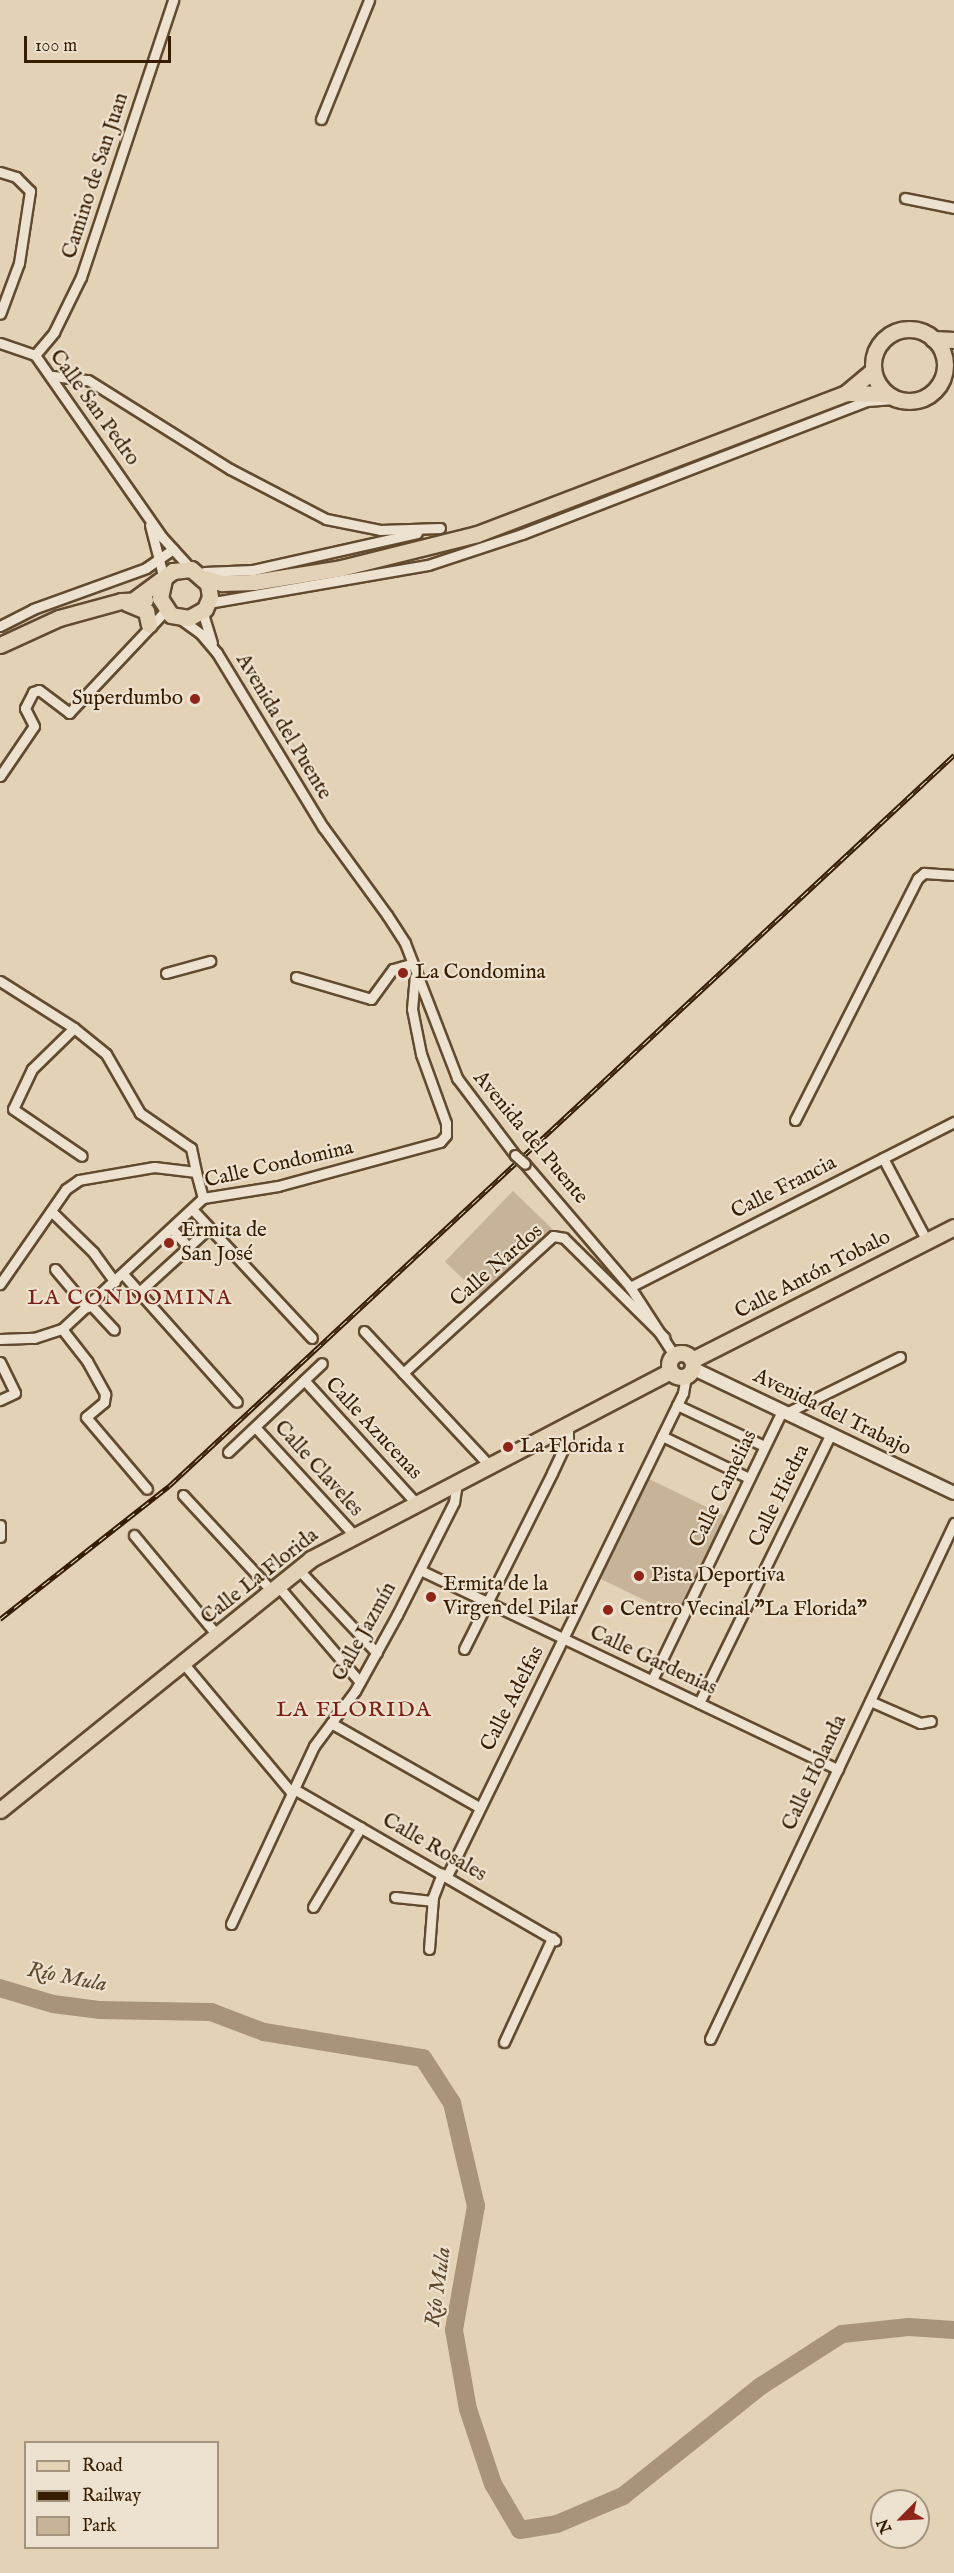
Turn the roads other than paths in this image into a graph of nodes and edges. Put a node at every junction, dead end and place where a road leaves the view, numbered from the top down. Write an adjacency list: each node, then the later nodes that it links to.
1 (173, 0): 12 (street, Camino de San Juan)
2 (369, 0): 3 (street)
3 (321, 118)
4 (0, 172): 7 (street)
5 (905, 198): 6 (street)
6 (954, 208)
7 (0, 314)
8 (933, 339): 9 (main road); 13 (main road); 14 (main road)
9 (954, 340)
10 (0, 343): 12 (street, Calle San Pedro)
11 (954, 349): 13 (main road)
12 (35, 355): 15 (street, Calle San Pedro)
13 (945, 362): 17 (main road)
14 (873, 370): 16 (main road); 17 (main road)
15 (53, 376): 18 (street, Calle San Pedro); 21 (street)
16 (846, 393): 17 (main road); 23 (main road)
17 (890, 396): 25 (street)
18 (146, 511): 19 (street, Calle San Pedro); 20 (street, Calle San Pedro)
19 (173, 549): 20 (street); 21 (street, Calle San Pedro)
20 (158, 558): 22 (street, Calle San Pedro); 28 (street)
21 (197, 572): 22 (main road); 23 (main road); 25 (main road)
22 (164, 579): 24 (main road); 26 (main road)
23 (254, 582): 25 (main road)
24 (128, 600): 26 (main road); 27 (main road); 29 (main road)
25 (207, 604): 26 (main road); 30 (street, Avenida del Puente)
26 (171, 614): 27 (street); 30 (street, Avenida del Puente)
27 (148, 625): 31 (street)
28 (0, 626)
29 (0, 645)
30 (217, 653): 34 (street, Avenida del Puente)
31 (0, 776)
32 (954, 875): 40 (street)
33 (210, 961): 35 (street)
34 (411, 964): 36 (street); 37 (street, Avenida del Puente)
35 (166, 973)
36 (296, 977)
37 (415, 977): 45 (street, Calle Condomina); 57 (street, Avenida del Puente, bridge)
38 (0, 981): 39 (street)
39 (74, 1028): 42 (street); 44 (street)
40 (795, 1120)
41 (954, 1122): 43 (street, Calle Francia)
42 (82, 1155)
43 (883, 1158): 51 (street); 57 (street, Calle Francia)
44 (196, 1172): 45 (street); 47 (street)
45 (203, 1198): 46 (street, Calle Condomina)
46 (192, 1209): 49 (street, Calle Condomina); 50 (street)
47 (51, 1211): 55 (street); 56 (street)
48 (954, 1227): 51 (main road, Calle Antón Tobalo)
49 (172, 1229): 52 (street); 54 (street, Calle Condomina)
50 (208, 1229): 52 (street); 64 (street)
51 (927, 1241): 70 (main road, Calle Antón Tobalo)
52 (188, 1247): 58 (street)
53 (56, 1269): 59 (street)
54 (123, 1274): 55 (street, Calle Condomina); 58 (street)
55 (115, 1282): 59 (street, Calle Condomina)
56 (0, 1284)
57 (630, 1287): 63 (street, Avenida del Puente)
58 (139, 1292): 75 (street)
59 (88, 1306): 60 (street, Calle Condomina); 61 (street)
60 (62, 1329): 65 (street, Calle Condomina); 87 (street)
61 (114, 1329)
62 (364, 1331): 72 (street)
63 (664, 1337): 66 (street, Avenida del Puente); 72 (street, Calle Nardos)
64 (312, 1338)
65 (0, 1339)
66 (674, 1355): 70 (main road); 71 (main road)
67 (900, 1357): 77 (street)
68 (0, 1362): 74 (street)
69 (322, 1363): 73 (street)
70 (690, 1368): 71 (main road); 76 (street, Calle Adelfas); 77 (street, Avenida del Trabajo)
71 (670, 1371): 78 (main road, Calle La Florida)
72 (403, 1373): 84 (street)
73 (304, 1380): 79 (street); 90 (street, Calle Azucenas)
74 (0, 1400)
75 (237, 1402)
76 (677, 1405): 81 (street, Calle Adelfas); 82 (street)
77 (784, 1412): 80 (street, Avenida del Trabajo); 82 (street, Calle Camelias)
78 (568, 1424): 84 (main road, Calle La Florida); 99 (street)
79 (255, 1426): 83 (street); 94 (street, Calle Claveles)
80 (831, 1434): 88 (street, Avenida del Trabajo); 108 (street, Calle Hiedra)
81 (662, 1436): 85 (street); 101 (street, Calle Adelfas)
82 (764, 1446): 85 (street, Calle Camelias)
83 (228, 1452)
84 (489, 1465): 86 (main road, Calle La Florida)
85 (749, 1478): 105 (street, Calle Camelias)
86 (457, 1482): 90 (main road, Calle La Florida); 97 (street, Calle Jazmín)
87 (147, 1489)
88 (954, 1493)
89 (183, 1495): 98 (street)
90 (417, 1503): 94 (main road, Calle La Florida)
91 (954, 1523): 107 (street, Calle Holanda)
92 (0, 1525): 95 (street)
93 (134, 1535): 100 (street)
94 (354, 1535): 96 (main road, Calle La Florida)
95 (0, 1538)
96 (298, 1569): 98 (main road, Calle La Florida); 103 (street)
97 (420, 1570): 99 (street, Calle Gardenias); 103 (street, Calle Jazmín)
98 (275, 1589): 100 (main road, Calle La Florida); 106 (street)
99 (489, 1602): 101 (street, Calle Gardenias); 102 (street)
100 (218, 1636): 104 (main road, Calle La Florida)
101 (565, 1639): 105 (street, Calle Gardenias); 113 (street, Calle Adelfas)
102 (464, 1649)
103 (377, 1653): 106 (street, Calle Jazmín)
104 (184, 1664): 112 (street, Calle Rosales); 114 (main road, Calle La Florida)
105 (652, 1680): 108 (street, Calle Gardenias)
106 (360, 1682): 110 (street, Calle Jazmín)
107 (870, 1701): 109 (street); 111 (street, Calle Holanda)
108 (699, 1703): 111 (street, Calle Gardenias)
109 (931, 1721)
110 (331, 1723): 112 (street, Calle Jazmín); 113 (street)
111 (838, 1769): 122 (street, Calle Holanda)
112 (293, 1791): 115 (street, Calle Rosales); 120 (street, Calle Jazmín)
113 (479, 1808): 116 (street, Calle Adelfas)
114 (0, 1810)
115 (361, 1827): 116 (street, Calle Rosales); 119 (street)
116 (445, 1875): 118 (street, Calle Adelfas); 123 (street, Calle Rosales)
117 (394, 1897): 118 (street)
118 (432, 1901): 121 (street, Calle Adelfas)
119 (313, 1907)
120 (231, 1924)
121 (429, 1949)
122 (710, 2039)
123 (504, 2042)

